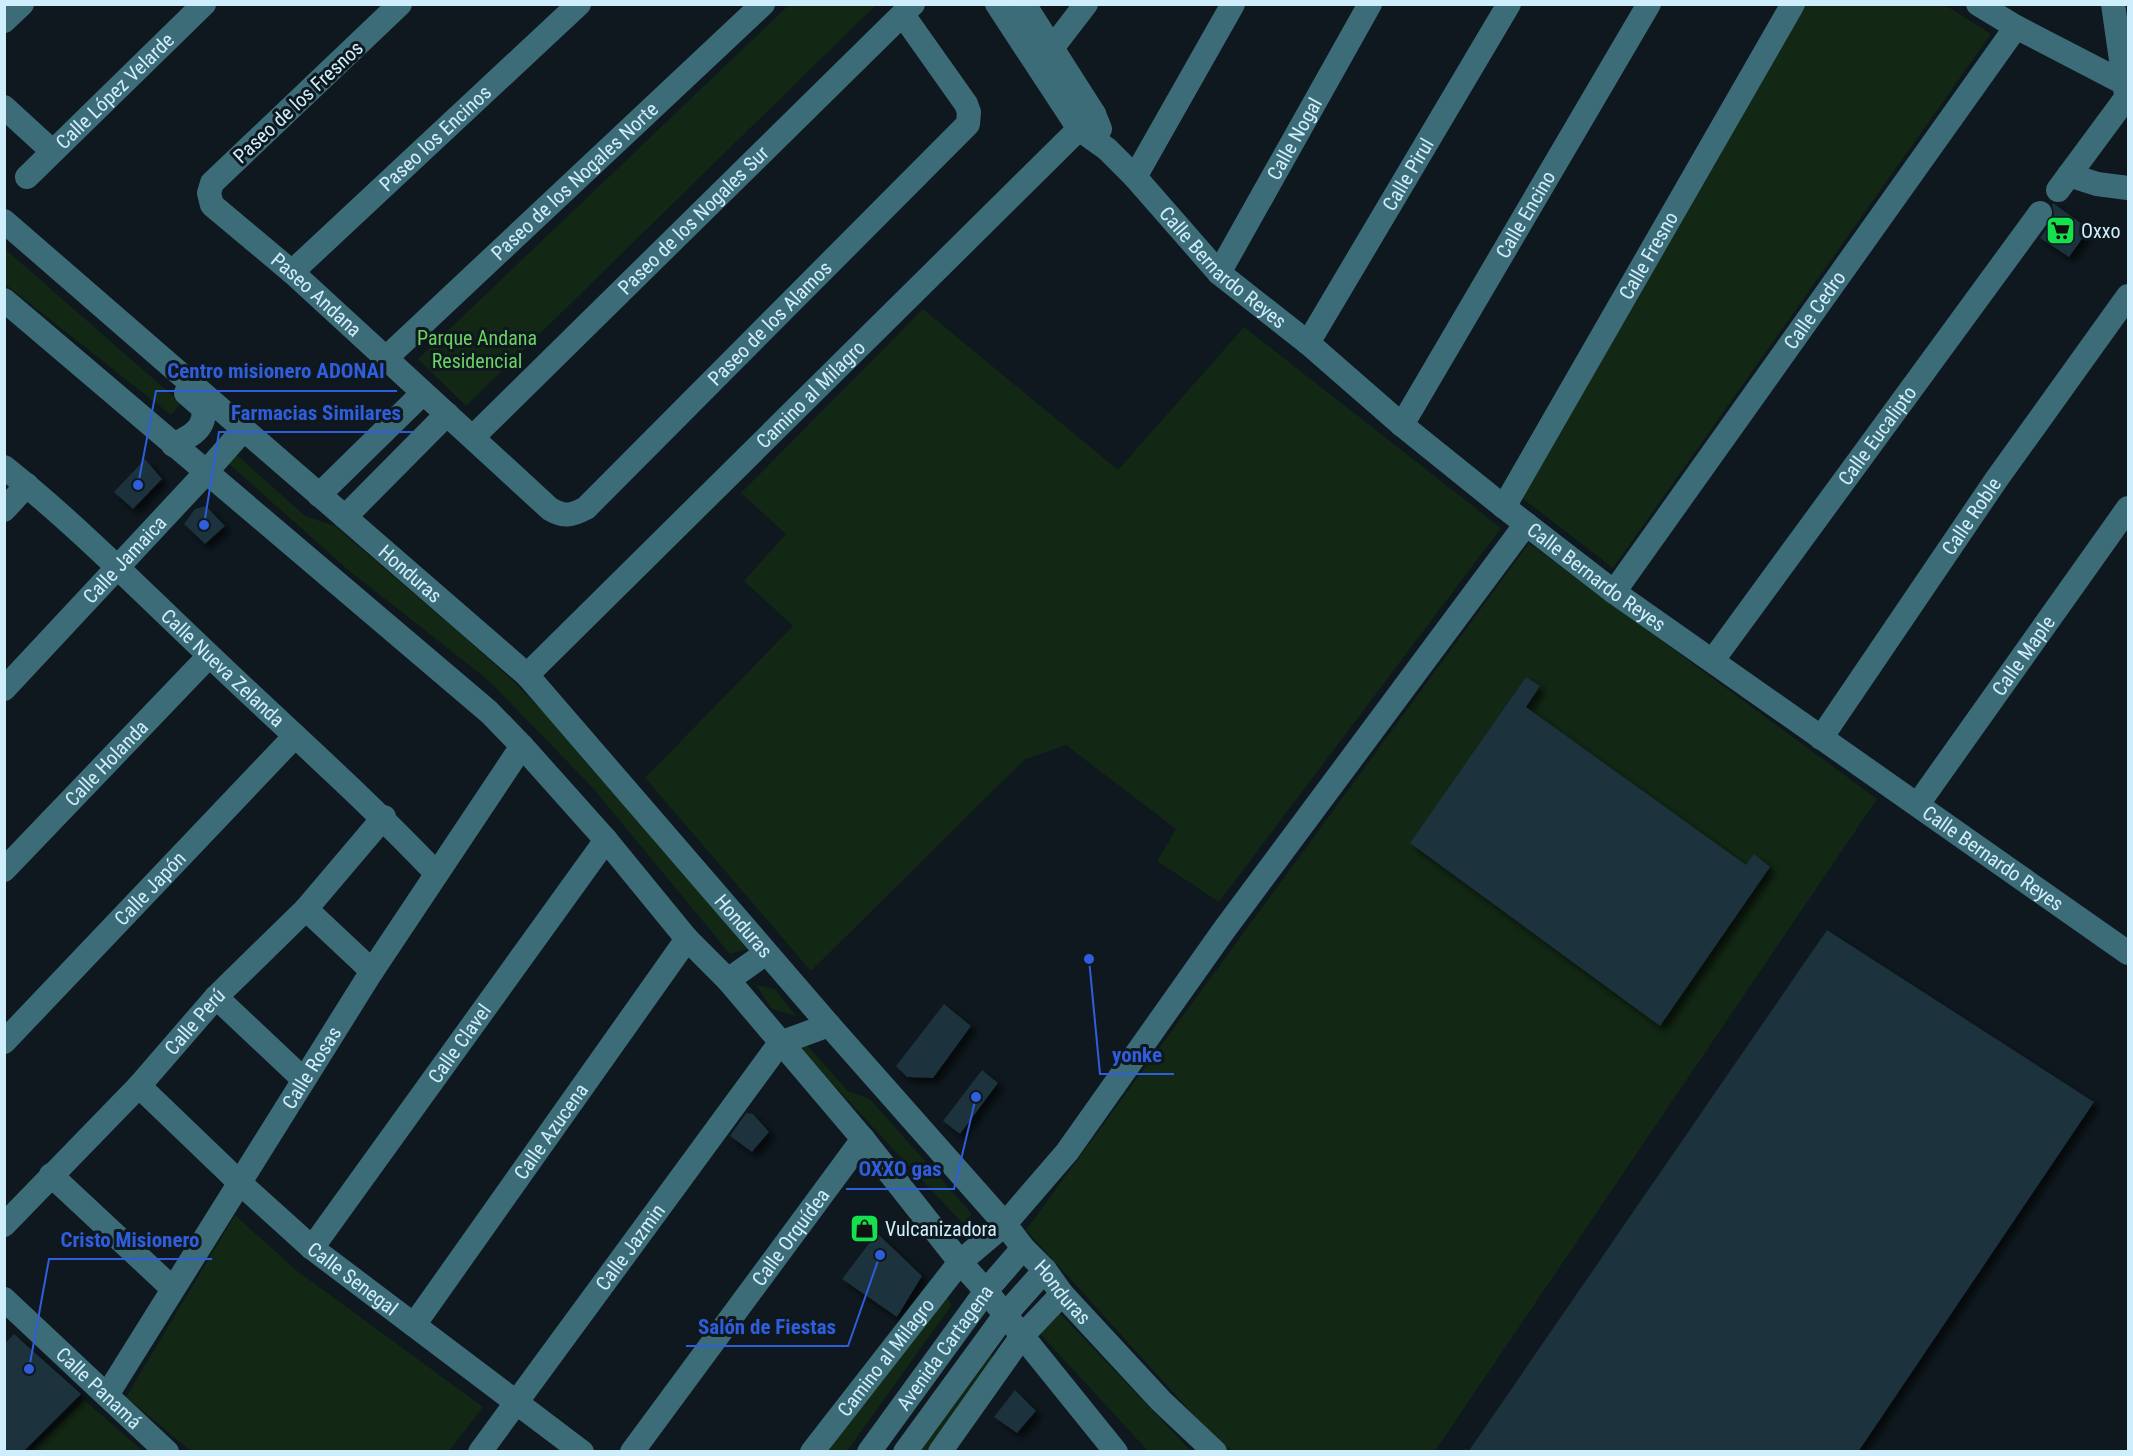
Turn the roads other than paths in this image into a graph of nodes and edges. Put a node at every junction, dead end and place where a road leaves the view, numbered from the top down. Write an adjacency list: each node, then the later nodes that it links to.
1 (22, 4): 17 (street)
2 (204, 4): 23 (street, Calle López Velarde)
3 (400, 4): 27 (street, Paseo de los Fresnos)
4 (579, 4): 30 (street, Paseo los Encinos)
5 (763, 4): 36 (street, Paseo de los Nogales Norte)
6 (997, 4): 19 (street, Calle Bernardo Reyes)
7 (1024, 4): 19 (street, Calle Bernardo Reyes)
8 (1086, 4): 19 (street)
9 (1233, 4): 25 (street)
10 (1370, 4): 31 (street, Calle Nogal)
11 (1509, 4): 35 (street, Calle Pirul)
12 (1649, 4): 39 (street, Calle Encino)
13 (1793, 4): 47 (street, Calle Fresno)
14 (1978, 4): 18 (street)
15 (2113, 4): 20 (street)
16 (908, 10): 41 (street, Paseo de los Nogales Sur); 49 (street, Paseo de los Alamos)
17 (4, 21)
18 (2016, 27): 20 (street); 54 (street, Calle Cedro)
19 (1046, 58): 22 (street, Calle Bernardo Reyes)
20 (2126, 97): 26 (street)
21 (4, 107): 23 (street)
22 (1087, 122): 25 (street, Calle Bernardo Reyes); 57 (street, Camino al Milagro)
23 (52, 151): 24 (street, Calle López Velarde)
24 (27, 177)
25 (1135, 177): 31 (street, Calle Bernardo Reyes)
26 (2128, 188)
27 (212, 205): 30 (street, Paseo Andana)
28 (2040, 213): 56 (street, Calle Eucalipto)
29 (4, 221): 34 (street)
30 (292, 272): 36 (street, Paseo Andana)
31 (1219, 273): 35 (street, Calle Bernardo Reyes)
32 (2128, 296): 60 (street, Calle Roble)
33 (4, 300): 42 (street)
34 (105, 309): 40 (street, Honduras); 42 (street)
35 (1308, 343): 39 (street, Calle Bernardo Reyes)
36 (385, 359): 37 (street, Paseo Andana)
37 (423, 393): 38 (street, Paseo Andana); 46 (street)
38 (447, 414): 41 (street, Paseo Andana); 51 (street)
39 (1402, 425): 47 (street, Calle Bernardo Reyes)
40 (244, 429): 44 (street, Calle Jamaica); 46 (street, Honduras)
41 (473, 437): 49 (street, Paseo Andana)
42 (173, 445): 44 (street)
43 (4, 467): 45 (street, Calle Nueva Zelanda)
44 (205, 472): 53 (street, Calle Jamaica); 61 (street)
45 (27, 485): 50 (street); 53 (street, Calle Nueva Zelanda)
46 (320, 495): 51 (street, Honduras)
47 (1504, 507): 52 (street, Calle Bernardo Reyes)
48 (2128, 508): 62 (street, Calle Maple)
49 (550, 509)
50 (4, 510)
51 (345, 517): 57 (street, Honduras)
52 (1526, 524): 54 (street, Calle Bernardo Reyes); 82 (street, Camino al Milagro)
53 (118, 568): 55 (street, Calle Nueva Zelanda); 58 (street, Calle Jamaica)
54 (1614, 591): 56 (street, Calle Bernardo Reyes)
55 (209, 656): 59 (street, Calle Nueva Zelanda); 65 (street, Calle Holanda)
56 (1713, 660): 60 (street, Calle Bernardo Reyes)
57 (527, 675): 69 (street, Honduras)
58 (4, 689)
59 (295, 736): 63 (street, Calle Nueva Zelanda); 75 (street, Calle Japón)
60 (1821, 738): 62 (street, Calle Bernardo Reyes)
61 (522, 746): 64 (street); 66 (street, Calle Rosas)
62 (1918, 804): 70 (street, Calle Bernardo Reyes)
63 (384, 817): 66 (street, Calle Nueva Zelanda); 67 (street, Calle Perú)
64 (606, 840): 68 (street); 84 (street, Calle Clavel)
65 (4, 870)
66 (436, 873): 71 (street, Calle Rosas)
67 (306, 909): 71 (street); 73 (street, Calle Perú)
68 (687, 939): 72 (street); 93 (street, Calle Azucena)
69 (766, 953): 72 (street); 74 (street, Honduras)
70 (2128, 953)
71 (372, 971): 77 (street, Calle Rosas)
72 (728, 980): 76 (street)
73 (216, 997): 77 (street); 78 (street, Calle Perú)
74 (829, 1025): 76 (street); 82 (street, Honduras)
75 (4, 1042)
76 (780, 1042): 79 (street); 96 (street, Calle Jazmin)
77 (303, 1079): 81 (street, Calle Rosas)
78 (139, 1086): 80 (street, Calle Perú); 81 (street, Calle Senegal)
79 (863, 1139): 86 (street); 100 (street, Calle Orquídea)
80 (51, 1175): 83 (street, Calle Perú); 88 (street)
81 (239, 1182): 84 (street, Calle Senegal); 88 (street, Calle Rosas)
82 (1005, 1224): 85 (street, Honduras); 86 (street, Camino al Milagro)
83 (4, 1225)
84 (312, 1248): 93 (street, Calle Senegal)
85 (1023, 1248): 87 (street, Honduras); 89 (street, Avenida Cartagena)
86 (960, 1262): 89 (street); 101 (street, Camino al Milagro)
87 (1045, 1270): 90 (street, Honduras); 92 (street, Avenida Cartagena)
88 (172, 1288): 95 (street, Calle Rosas)
89 (986, 1291): 92 (street); 102 (street, Avenida Cartagena)
90 (1062, 1294): 94 (street); 106 (street, Honduras)
91 (4, 1299): 95 (street, Calle Panamá)
92 (1005, 1315): 94 (street); 103 (street, Avenida Cartagena)
93 (414, 1325): 96 (street, Calle Senegal)
94 (1022, 1336): 104 (street); 105 (street)
95 (107, 1395): 97 (street, Calle Panamá)
96 (516, 1402): 98 (street, Calle Jazmin); 99 (street, Calle Senegal)
97 (167, 1452)
98 (480, 1452)
99 (582, 1452)
100 (632, 1452)
101 (812, 1452)
102 (869, 1452)
103 (905, 1452)
104 (940, 1452)
105 (1116, 1452)
106 (1215, 1452)

